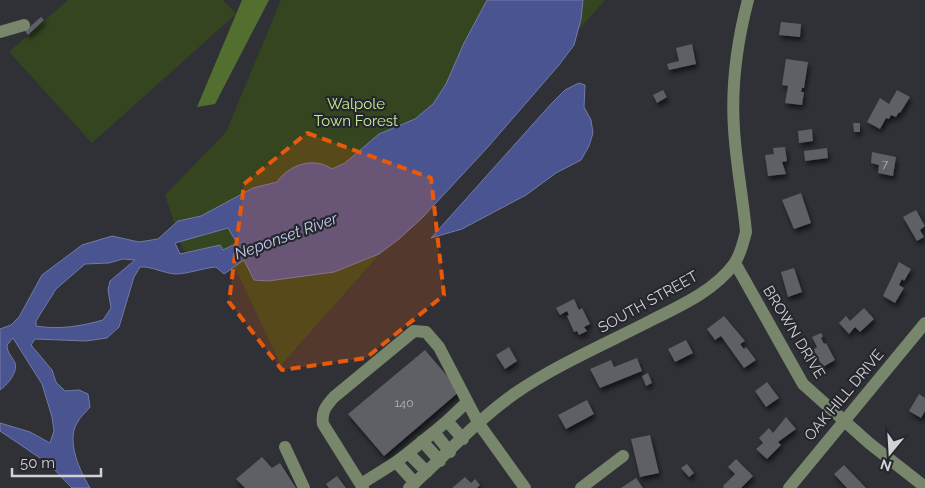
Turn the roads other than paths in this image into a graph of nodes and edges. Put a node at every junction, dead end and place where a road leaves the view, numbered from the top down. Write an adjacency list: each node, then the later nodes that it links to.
1 (748, 0): 4 (street, SOUTH STREET)
2 (24, 25): 3 (street)
3 (0, 32)
4 (735, 263): 8 (street, BROWN DRIVE); 9 (street, SOUTH STREET)
5 (925, 323): 8 (street, OAK HILL DRIVE)
6 (467, 402): 7 (street); 9 (street); 20 (street)
7 (447, 421): 10 (street); 11 (street)
8 (844, 422): 25 (street, OAK HILL DRIVE); 26 (street, BROWN DRIVE)
9 (479, 424): 11 (street, SOUTH STREET); 23 (street)
10 (434, 432): 12 (street); 14 (street)
11 (463, 439): 14 (street, SOUTH STREET)
12 (422, 442): 15 (street); 17 (street)
13 (285, 446): 22 (street)
14 (450, 452): 17 (street, SOUTH STREET)
15 (408, 453): 18 (street); 19 (street)
16 (623, 456): 24 (street)
17 (440, 461): 19 (street, SOUTH STREET)
18 (396, 462): 20 (street); 21 (street)
19 (427, 472): 21 (street, SOUTH STREET)
20 (362, 486)
21 (412, 486)
22 (304, 488)
23 (525, 488)
24 (581, 488)
25 (788, 488)
26 (925, 488)

